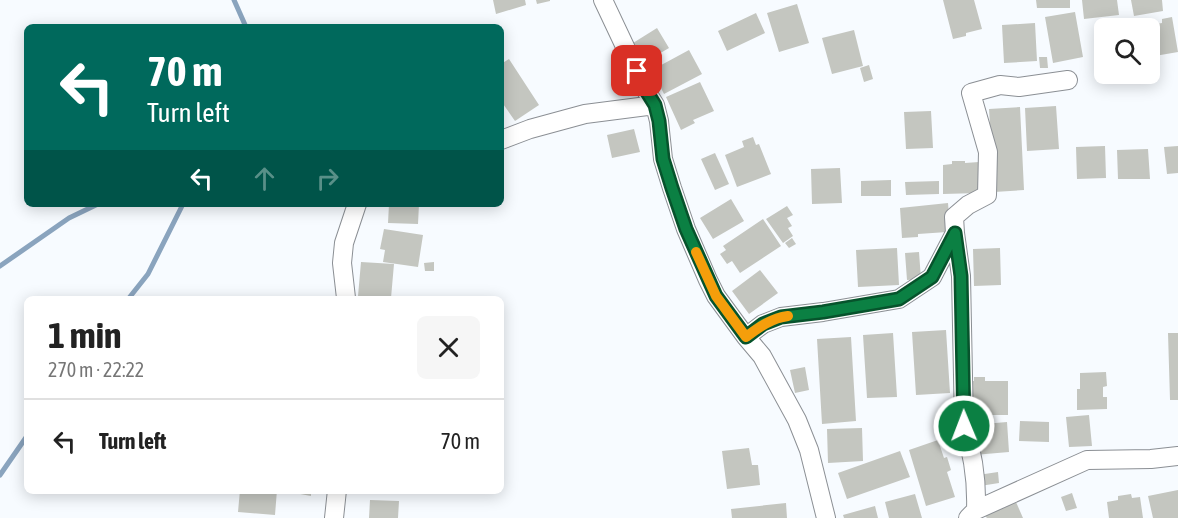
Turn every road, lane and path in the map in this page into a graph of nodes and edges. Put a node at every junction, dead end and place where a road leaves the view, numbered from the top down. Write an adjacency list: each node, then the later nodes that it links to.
1 (603, 0): 3 (street)
2 (1068, 80): 6 (street)
3 (655, 105): 4 (street); 8 (street)
4 (504, 139)
5 (356, 207): 7 (street)
6 (955, 233): 8 (street); 11 (street)
7 (346, 296)
8 (746, 337): 13 (street)
9 (1178, 456): 11 (street)
10 (337, 494): 12 (street)
11 (972, 514)
12 (334, 518)
13 (826, 518)

